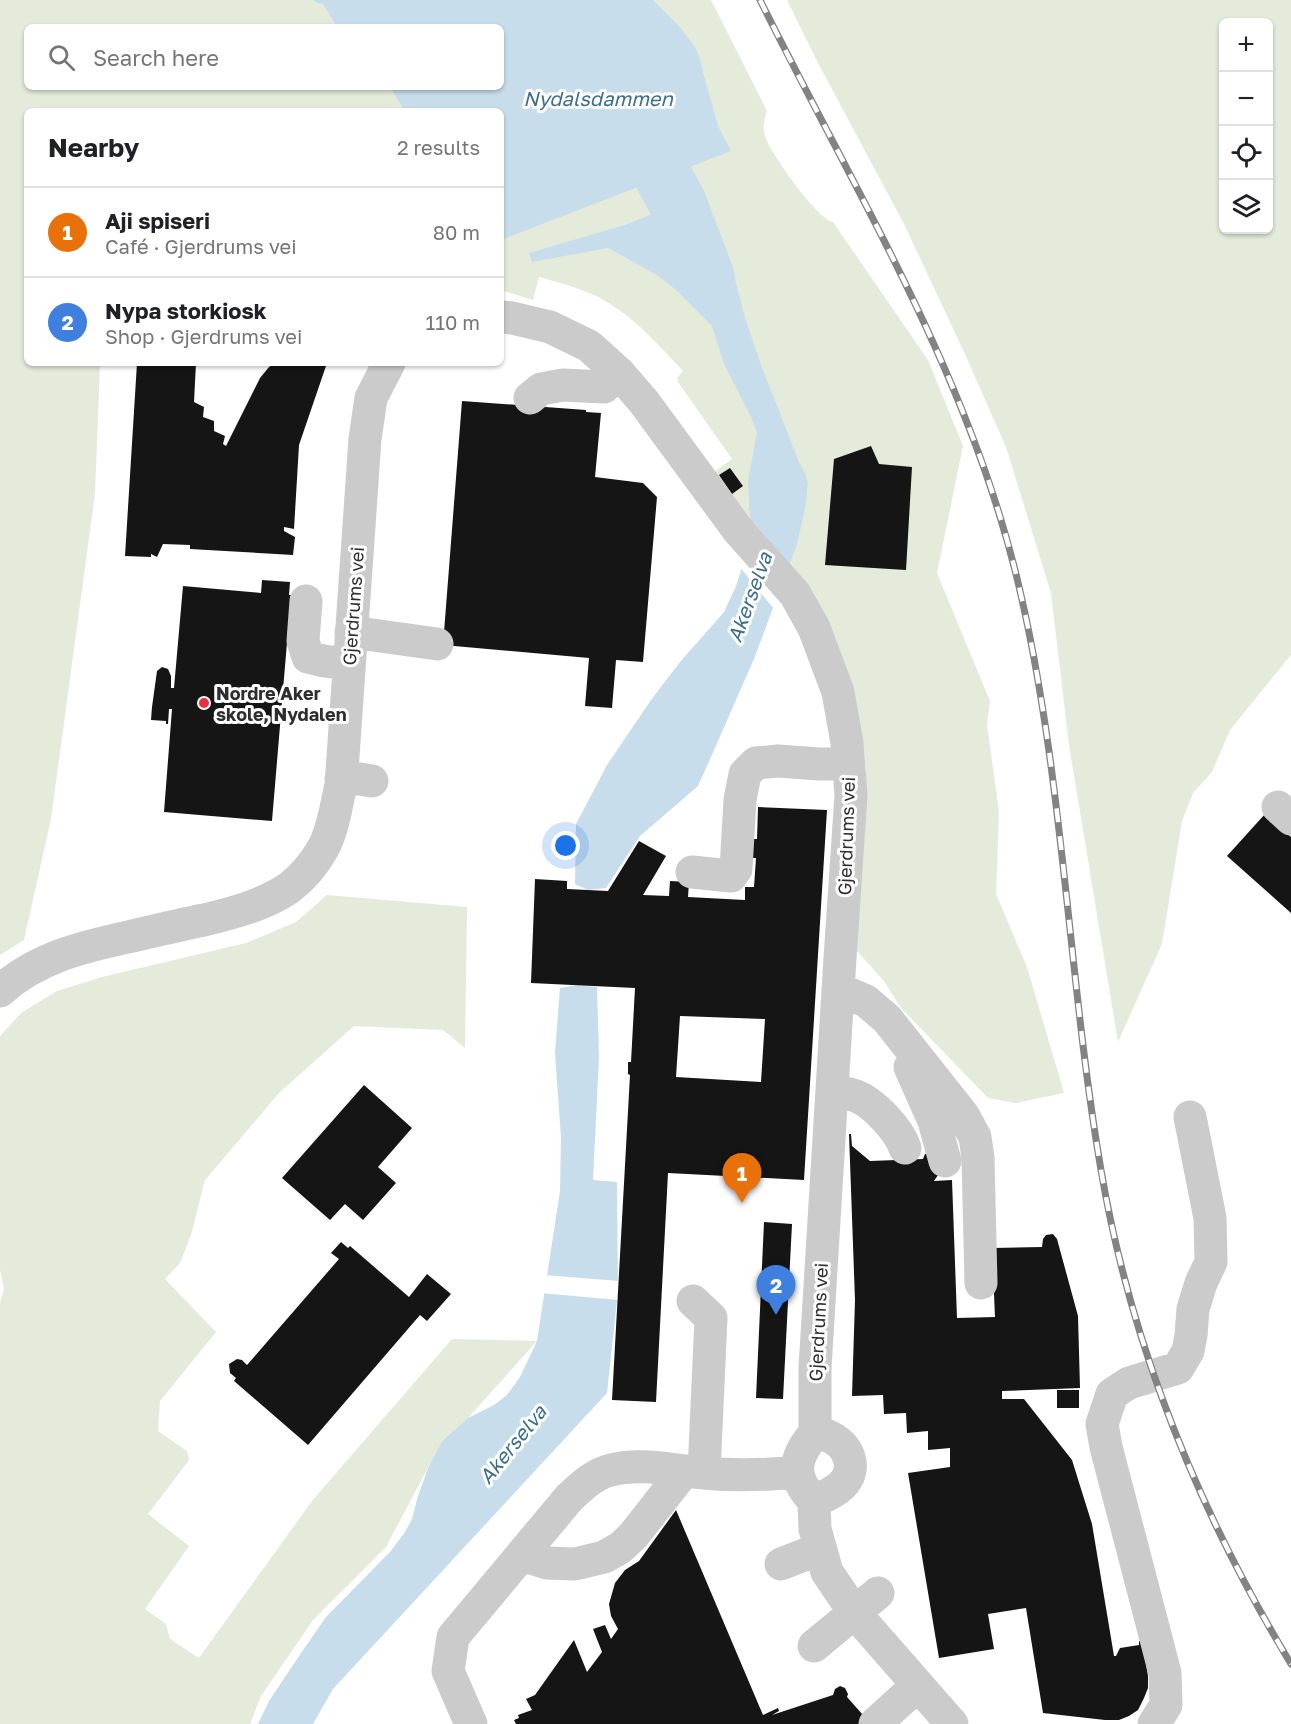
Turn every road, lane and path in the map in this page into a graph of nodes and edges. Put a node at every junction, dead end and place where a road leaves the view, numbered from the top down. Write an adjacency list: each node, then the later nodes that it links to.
1 (504, 317): 3 (street, Gjerdrums vei)
2 (387, 366): 7 (street, Gjerdrums vei)
3 (619, 373): 4 (street); 8 (street, Gjerdrums vei)
4 (530, 398)
5 (306, 601): 7 (street)
6 (438, 644): 7 (street)
7 (350, 648): 11 (street, Gjerdrums vei)
8 (849, 764): 9 (street); 10 (street, Gjerdrums vei)
9 (692, 872)
10 (838, 989): 12 (street); 13 (street, Gjerdrums vei)
11 (0, 991)
12 (896, 1030): 16 (street); 17 (street)
13 (832, 1090): 15 (street); 19 (street, Gjerdrums vei)
14 (1190, 1117): 32 (street)
15 (905, 1148)
16 (945, 1161)
17 (981, 1283)
18 (693, 1301): 20 (street)
19 (814, 1433): 21 (street); 22 (street)
20 (694, 1472): 21 (street); 24 (street); 24 (street)
21 (797, 1472): 22 (street)
22 (814, 1502): 23 (street)
23 (819, 1549): 25 (street); 26 (street)
24 (522, 1554): 29 (street)
25 (781, 1564)
26 (866, 1603): 27 (street); 28 (street)
27 (814, 1646)
28 (918, 1685): 30 (street); 31 (street)
29 (471, 1724)
30 (875, 1724)
31 (952, 1724)
32 (1154, 1724)

